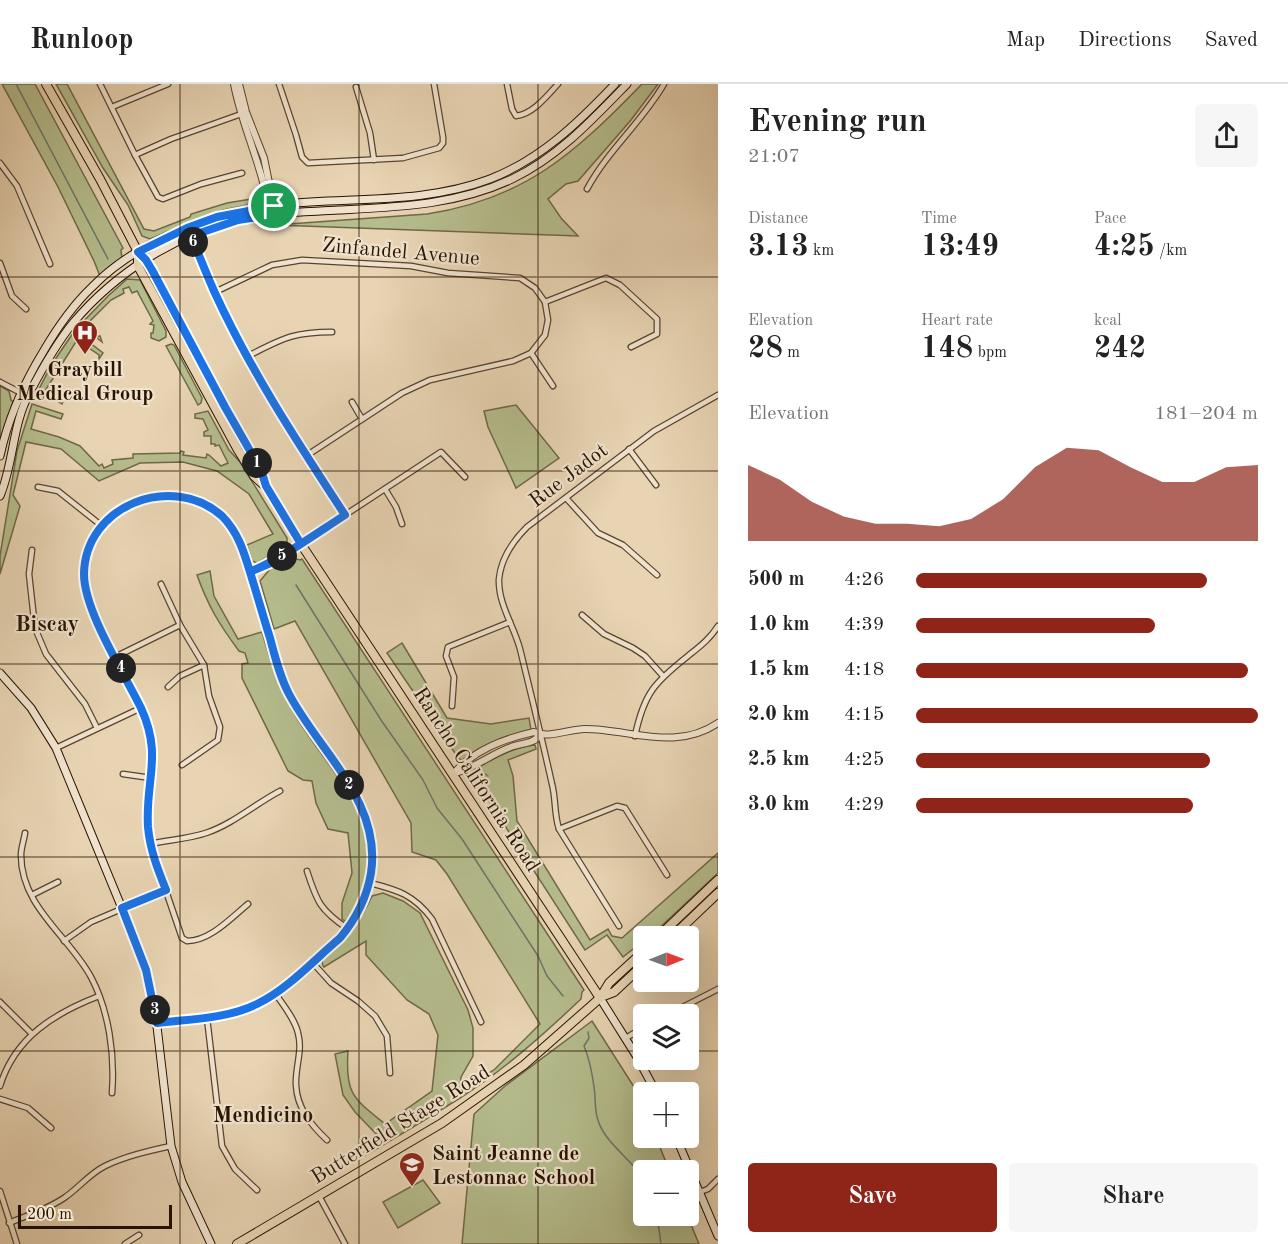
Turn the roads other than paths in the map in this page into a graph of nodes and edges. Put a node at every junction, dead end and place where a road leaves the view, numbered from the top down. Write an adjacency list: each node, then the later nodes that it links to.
1 (46, 84): 25 (main road, Rancho California Road)
2 (100, 84): 15 (street)
3 (168, 84): 13 (street)
4 (234, 84): 16 (street)
5 (239, 84): 16 (street)
6 (279, 84): 18 (street)
7 (434, 84): 18 (street)
8 (507, 84): 9 (street)
9 (558, 84)
10 (615, 84): 22 (main road)
11 (627, 84): 22 (main road)
12 (664, 84): 21 (street)
13 (161, 85): 15 (street)
14 (356, 87): 18 (street)
15 (112, 107): 17 (street)
16 (244, 112): 17 (street); 22 (street)
17 (135, 155): 20 (street)
18 (374, 159)
19 (0, 163): 28 (street)
20 (242, 173)
21 (587, 189)
22 (272, 210): 23 (main road); 24 (main road)
23 (187, 228): 24 (street); 25 (main road)
24 (191, 236): 26 (main road); 30 (street)
25 (138, 252): 26 (main road, Rancho California Road); 29 (main road, Rancho California Road); 39 (main road)
26 (146, 260): 29 (main road); 45 (main road, Rancho California Road)
27 (0, 263): 32 (street)
28 (50, 264)
29 (138, 266): 40 (main road); 43 (main road, Rancho California Road)
30 (215, 292): 31 (street, Zinfandel Avenue); 36 (street)
31 (545, 302): 34 (street); 35 (street)
32 (26, 309)
33 (332, 332): 36 (street)
34 (631, 348)
35 (531, 353): 38 (street); 44 (street)
36 (248, 356): 48 (street)
37 (0, 382): 39 (street)
38 (553, 386)
39 (20, 393): 40 (street); 47 (main road)
40 (28, 395): 54 (main road)
41 (718, 395): 46 (street, Rue Jadot)
42 (352, 402): 44 (street)
43 (211, 403): 45 (main road); 51 (main road, Rancho California Road)
44 (363, 419): 48 (street)
45 (247, 445): 51 (main road, Rancho California Road)
46 (629, 449): 50 (street); 55 (street, Rue Jadot)
47 (0, 456)
48 (306, 456): 56 (street)
49 (465, 477): 53 (street)
50 (656, 485)
51 (266, 486): 59 (main road, Rancho California Road)
52 (38, 487): 58 (street)
53 (384, 489): 56 (street); 57 (street)
54 (0, 496)
55 (566, 498): 62 (street); 65 (street, Rue Jadot)
56 (345, 515): 59 (street)
57 (402, 524)
58 (102, 526): 61 (street); 68 (street)
59 (301, 544): 61 (street); 82 (main road, Rancho California Road)
60 (32, 550): 76 (street)
61 (250, 572): 92 (street)
62 (657, 575)
63 (162, 584): 66 (street)
64 (582, 615): 71 (street)
65 (510, 622): 73 (street); 77 (street, Rue Jadot)
66 (180, 625): 68 (street); 69 (street)
67 (718, 626): 71 (street)
68 (115, 657): 74 (street)
69 (204, 665): 72 (street); 80 (street)
70 (0, 673): 79 (main road)
71 (663, 676): 78 (street)
72 (168, 687)
73 (452, 706)
74 (141, 708): 76 (street); 83 (street)
75 (718, 723): 78 (street)
76 (97, 728): 79 (street)
77 (540, 735): 78 (street); 82 (street); 85 (street, Rue Jadot)
78 (635, 736)
79 (56, 748): 97 (main road)
80 (182, 765)
81 (123, 774): 83 (street)
82 (453, 774): 109 (main road, Rancho California Road)
83 (151, 778): 87 (street)
84 (280, 791): 87 (street)
85 (559, 829): 89 (street); 98 (street)
86 (25, 833): 95 (street)
87 (150, 844): 93 (street)
88 (307, 872): 101 (street)
89 (667, 875)
90 (718, 880): 99 (main road)
91 (58, 882): 95 (street)
92 (370, 883): 101 (street); 113 (street)
93 (166, 890): 96 (street); 97 (street)
94 (718, 893): 100 (main road)
95 (32, 895): 102 (street)
96 (248, 904)
97 (122, 908): 102 (street); 114 (main road)
98 (619, 926)
99 (670, 926)
100 (683, 926)
101 (348, 929): 104 (street)
102 (64, 941): 108 (street)
103 (633, 961): 109 (main road, Butterfield Stage Road)
104 (312, 962): 107 (street); 118 (street)
105 (633, 974): 109 (main road, Butterfield Stage Road)
106 (718, 989): 111 (street)
107 (275, 993): 112 (street); 124 (street)
108 (99, 996): 115 (street); 121 (street)
109 (600, 998): 117 (main road, Rancho California Road); 131 (main road, Butterfield Stage Road)
110 (0, 1002): 115 (street)
111 (689, 1004)
112 (207, 1018): 114 (street); 128 (street)
113 (482, 1022)
114 (157, 1023): 125 (main road)
115 (32, 1034): 120 (street)
116 (633, 1034): 117 (street)
117 (626, 1038): 119 (main road, Rancho California Road)
118 (390, 1073)
119 (650, 1082)
120 (0, 1086)
121 (112, 1093)
122 (0, 1099): 123 (street)
123 (51, 1128)
124 (327, 1140)
125 (171, 1146): 132 (street); 137 (main road)
126 (681, 1148): 130 (main road)
127 (718, 1179): 130 (street)
128 (257, 1190)
129 (0, 1191): 132 (street)
130 (700, 1192): 134 (main road)
131 (319, 1196): 138 (main road, Butterfield Stage Road); 139 (street)
132 (9, 1223): 135 (street)
133 (139, 1235): 136 (street)
134 (718, 1236)
135 (17, 1244)
136 (124, 1244)
137 (210, 1244)
138 (237, 1244)
139 (345, 1244)

